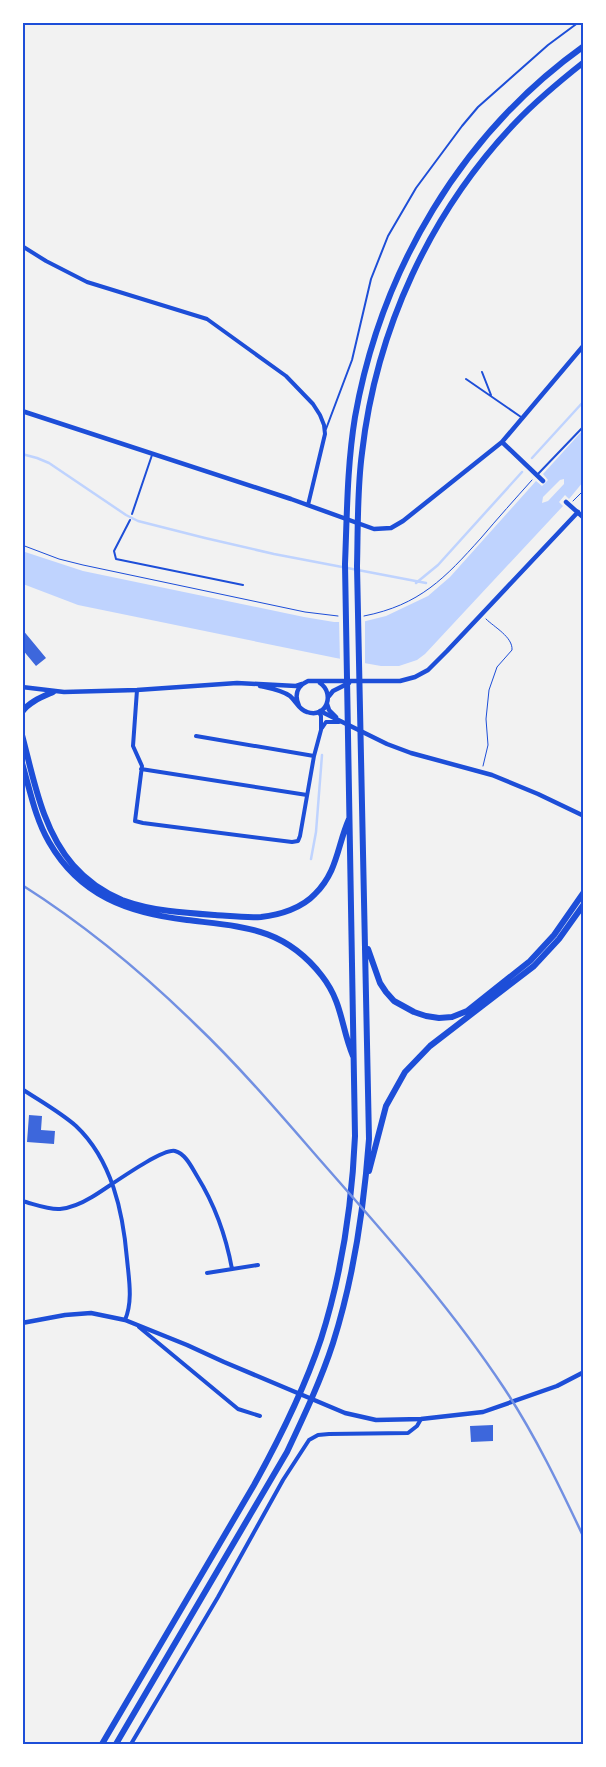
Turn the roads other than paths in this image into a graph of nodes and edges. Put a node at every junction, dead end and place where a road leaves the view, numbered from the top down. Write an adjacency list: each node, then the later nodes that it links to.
1 (579, 22): 12 (lane)
2 (584, 46): 44 (highway)
3 (584, 62): 48 (highway)
4 (22, 246): 12 (street)
5 (584, 345): 10 (street)
6 (482, 372): 8 (lane)
7 (466, 379): 8 (lane)
8 (491, 396): 10 (lane)
9 (22, 410): 14 (street)
10 (522, 418): 13 (street)
11 (584, 426): 15 (lane)
12 (324, 434): 18 (street)
13 (502, 442): 15 (street); 18 (street)
14 (152, 453): 18 (street); 20 (lane)
15 (537, 475): 16 (street)
16 (543, 481)
17 (568, 503): 19 (street)
18 (308, 505)
19 (578, 512): 21 (street); 26 (street)
20 (132, 514)
21 (584, 518)
22 (130, 520): 23 (lane)
23 (243, 585)
24 (308, 681): 25 (street); 27 (street); 33 (street)
25 (319, 682): 26 (street); 31 (street)
26 (351, 682): 31 (street)
27 (252, 683): 29 (street); 33 (street)
28 (22, 687): 30 (street)
29 (137, 690): 30 (street); 42 (street)
30 (53, 692): 34 (highway)
31 (329, 697): 32 (street)
32 (327, 704): 35 (street); 36 (street)
33 (299, 706): 35 (street)
34 (22, 712)
35 (318, 712): 36 (street); 37 (street)
36 (340, 722): 37 (street); 45 (street)
37 (321, 730): 40 (street)
38 (22, 735): 44 (highway)
39 (196, 736): 40 (street)
40 (314, 756): 43 (street)
41 (22, 763): 49 (highway)
42 (141, 769): 43 (street); 43 (street)
43 (307, 794)
44 (350, 816): 49 (highway)
45 (584, 816)
46 (584, 892): 48 (highway)
47 (584, 904): 51 (highway)
48 (366, 946): 51 (highway)
49 (354, 1060): 63 (highway)
50 (22, 1089): 52 (street)
51 (366, 1179): 64 (highway)
52 (113, 1183): 53 (street); 55 (street); 57 (street)
53 (22, 1201)
54 (258, 1265): 55 (street)
55 (232, 1269): 56 (street)
56 (207, 1273)
57 (125, 1320): 58 (street); 59 (street)
58 (22, 1323)
59 (138, 1325): 61 (street); 62 (street)
60 (584, 1372): 62 (street)
61 (260, 1416)
62 (421, 1419): 65 (street)
63 (102, 1744)
64 (116, 1744)
65 (131, 1744)

